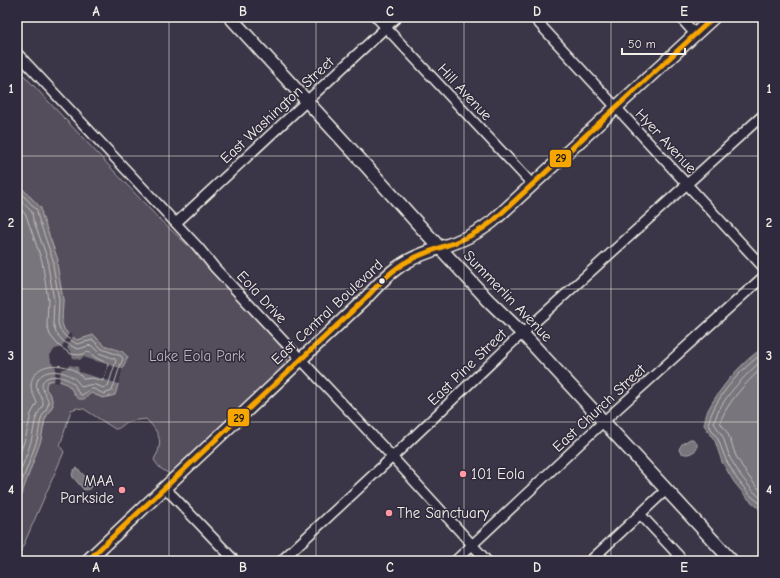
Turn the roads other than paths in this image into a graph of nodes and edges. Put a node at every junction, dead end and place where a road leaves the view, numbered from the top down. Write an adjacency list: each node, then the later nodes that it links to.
1 (230, 17): 10 (street, Summerlin Avenue)
2 (376, 17): 7 (street, Hill Avenue)
3 (397, 17): 7 (street, East Washington Street)
4 (532, 17): 11 (street, Hyer Avenue)
5 (680, 17): 8 (street)
6 (714, 17): 8 (street, East Central Boulevard)
7 (386, 27): 10 (street, East Washington Street); 14 (street, Hill Avenue)
8 (695, 34): 11 (street, East Central Boulevard)
9 (17, 53): 15 (street, Eola Drive)
10 (307, 101): 15 (street, East Washington Street); 16 (street, Summerlin Avenue)
11 (616, 108): 13 (street, Hyer Avenue); 14 (street, East Central Boulevard)
12 (763, 115): 13 (street, East Pine Street)
13 (687, 184): 17 (street, Hyer Avenue); 19 (street, East Pine Street)
14 (533, 185): 16 (street, East Central Boulevard)
15 (176, 223): 20 (street, Eola Drive)
16 (440, 248): 19 (street, Summerlin Avenue); 20 (street, East Central Boulevard)
17 (763, 267)
18 (763, 276): 21 (street, East Church Street)
19 (522, 334): 21 (street, Summerlin Avenue); 22 (street, East Pine Street)
20 (301, 359): 22 (street, Eola Drive); 23 (street, East Central Boulevard)
21 (603, 422): 24 (street, Summerlin Avenue); 26 (street, East Church Street)
22 (392, 457): 26 (street, Eola Drive); 32 (street, East Pine Street)
23 (164, 488): 30 (street, East Central Boulevard); 31 (street)
24 (666, 490): 25 (street); 29 (street, Summerlin Avenue)
25 (640, 514): 27 (street); 28 (street)
26 (472, 545): 33 (street, East Church Street); 34 (street, Eola Drive)
27 (598, 554): 35 (street); 36 (street)
28 (678, 559)
29 (730, 560)
30 (87, 561)
31 (235, 561)
32 (281, 561)
33 (455, 561)
34 (487, 561)
35 (590, 561)
36 (605, 561)

